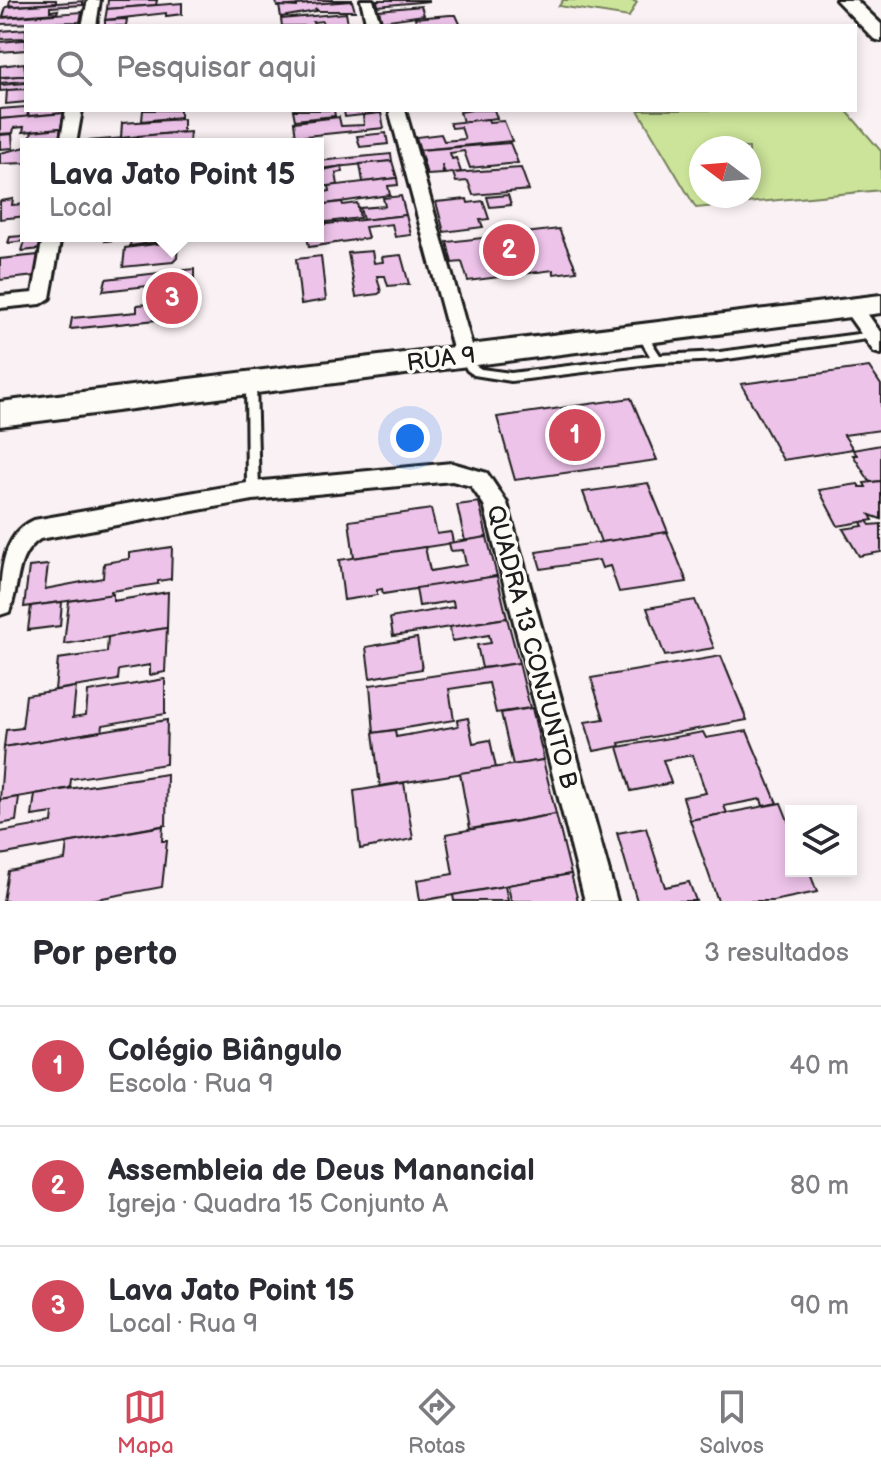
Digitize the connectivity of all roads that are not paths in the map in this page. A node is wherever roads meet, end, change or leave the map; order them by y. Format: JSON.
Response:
{"nodes":[{"id":1,"x":94,"y":0,"type":"edge"},
{"id":2,"x":367,"y":0,"type":"edge"},
{"id":3,"x":845,"y":0,"type":"edge"},
{"id":4,"x":89,"y":24,"type":"edge"},
{"id":5,"x":373,"y":24,"type":"edge"},
{"id":6,"x":881,"y":35,"type":"edge"},
{"id":7,"x":74,"y":112,"type":"edge"},
{"id":8,"x":398,"y":112,"type":"edge"},
{"id":9,"x":69,"y":138,"type":"edge"},
{"id":10,"x":51,"y":242,"type":"edge"},
{"id":11,"x":0,"y":302,"type":"edge"},
{"id":12,"x":867,"y":306,"type":"edge"},
{"id":13,"x":642,"y":334,"type":"junction"},
{"id":14,"x":878,"y":339,"type":"edge"},
{"id":15,"x":465,"y":356,"type":"junction"},
{"id":16,"x":657,"y":359,"type":"junction"},
{"id":17,"x":251,"y":382,"type":"junction"},
{"id":18,"x":0,"y":414,"type":"edge"},
{"id":19,"x":253,"y":491,"type":"junction"},
{"id":20,"x":0,"y":604,"type":"edge"},
{"id":21,"x":601,"y":901,"type":"edge"}],
"edges":[{"from":1,"to":4,"type":"street"},
{"from":2,"to":5,"type":"street"},
{"from":3,"to":6,"type":"street"},
{"from":7,"to":9,"type":"street"},
{"from":8,"to":15,"type":"street"},
{"from":10,"to":11,"type":"street"},
{"from":12,"to":13,"type":"street","name":"RUA 9"},
{"from":12,"to":14,"type":"street"},
{"from":13,"to":15,"type":"street","name":"RUA 9"},
{"from":13,"to":16,"type":"lane"},
{"from":14,"to":16,"type":"lane"},
{"from":15,"to":16,"type":"lane"},
{"from":15,"to":17,"type":"street","name":"RUA 9"},
{"from":17,"to":18,"type":"street","name":"RUA 9"},
{"from":17,"to":19,"type":"lane"},
{"from":19,"to":20,"type":"street"},
{"from":19,"to":21,"type":"street","name":"QUADRA 13 CONJUNTO B"}]}
